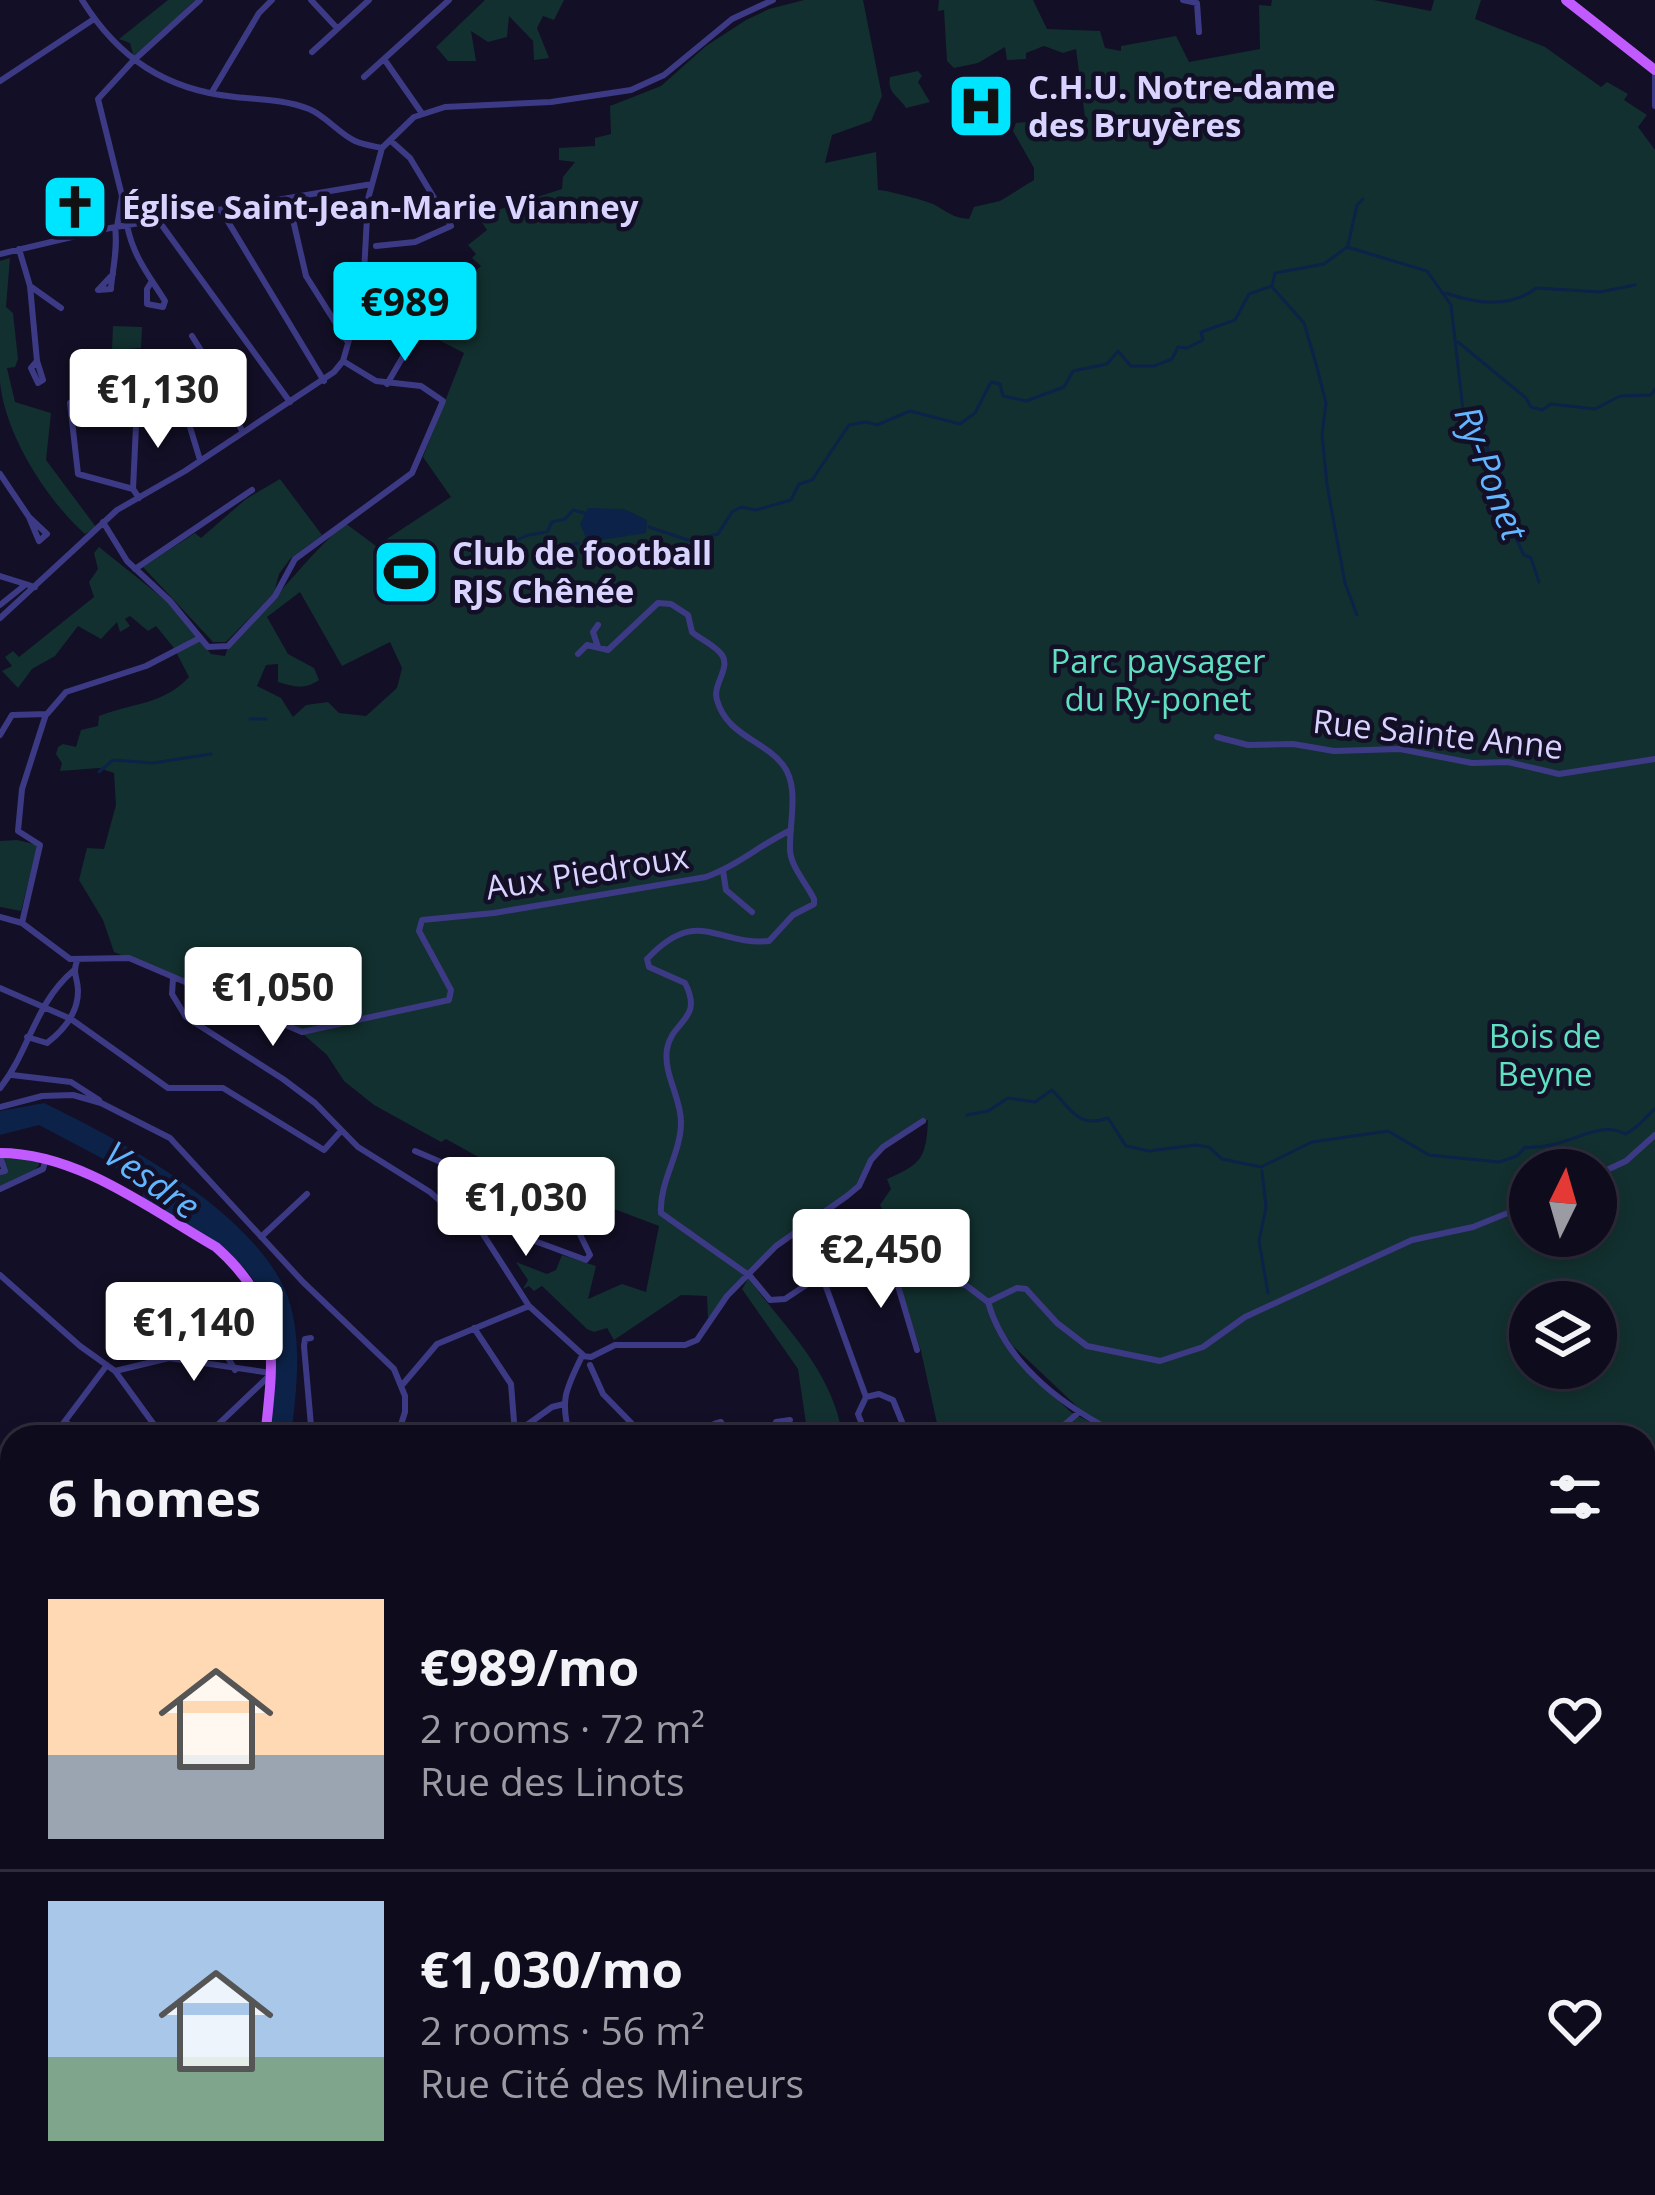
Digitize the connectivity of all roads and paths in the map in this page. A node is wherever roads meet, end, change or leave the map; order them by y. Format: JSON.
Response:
{"nodes":[{"id":1,"x":82,"y":0,"type":"edge"},
{"id":2,"x":200,"y":0,"type":"edge"},
{"id":3,"x":272,"y":0,"type":"edge"},
{"id":4,"x":310,"y":0,"type":"edge"},
{"id":5,"x":369,"y":0,"type":"edge"},
{"id":6,"x":449,"y":0,"type":"edge"},
{"id":7,"x":770,"y":0,"type":"edge"},
{"id":8,"x":1183,"y":0,"type":"edge"},
{"id":9,"x":1566,"y":0,"type":"edge"},
{"id":10,"x":1198,"y":2,"type":"edge"},
{"id":11,"x":1582,"y":6,"type":"edge"},
{"id":12,"x":94,"y":20,"type":"junction"},
{"id":13,"x":338,"y":28,"type":"junction"},
{"id":14,"x":1198,"y":32,"type":"dead end"},
{"id":15,"x":312,"y":52,"type":"dead end"},
{"id":16,"x":384,"y":59,"type":"junction"},
{"id":17,"x":132,"y":62,"type":"junction"},
{"id":18,"x":1655,"y":72,"type":"edge"},
{"id":19,"x":364,"y":77,"type":"dead end"},
{"id":20,"x":0,"y":81,"type":"edge"},
{"id":21,"x":211,"y":92,"type":"junction"},
{"id":22,"x":1655,"y":106,"type":"edge"},
{"id":23,"x":421,"y":112,"type":"junction"},
{"id":24,"x":391,"y":141,"type":"junction"},
{"id":25,"x":382,"y":148,"type":"junction"},
{"id":26,"x":372,"y":184,"type":"junction"},
{"id":27,"x":122,"y":196,"type":"junction"},
{"id":28,"x":288,"y":198,"type":"junction"},
{"id":29,"x":220,"y":209,"type":"junction"},
{"id":30,"x":158,"y":220,"type":"junction"},
{"id":31,"x":141,"y":223,"type":"junction"},
{"id":32,"x":127,"y":225,"type":"junction"},
{"id":33,"x":116,"y":227,"type":"junction"},
{"id":34,"x":376,"y":246,"type":"dead end"},
{"id":35,"x":19,"y":250,"type":"junction"},
{"id":36,"x":0,"y":254,"type":"edge"},
{"id":37,"x":112,"y":274,"type":"dead end"},
{"id":38,"x":152,"y":281,"type":"dead end"},
{"id":39,"x":30,"y":286,"type":"junction"},
{"id":40,"x":61,"y":308,"type":"dead end"},
{"id":41,"x":192,"y":336,"type":"dead end"},
{"id":42,"x":415,"y":336,"type":"dead end"},
{"id":43,"x":347,"y":341,"type":"junction"},
{"id":44,"x":148,"y":358,"type":"dead end"},
{"id":45,"x":37,"y":361,"type":"dead end"},
{"id":46,"x":343,"y":361,"type":"junction"},
{"id":47,"x":394,"y":373,"type":"junction"},
{"id":48,"x":324,"y":381,"type":"junction"},
{"id":49,"x":387,"y":384,"type":"junction"},
{"id":50,"x":399,"y":385,"type":"junction"},
{"id":51,"x":290,"y":402,"type":"junction"},
{"id":52,"x":70,"y":403,"type":"dead end"},
{"id":53,"x":137,"y":405,"type":"dead end"},
{"id":54,"x":242,"y":431,"type":"junction"},
{"id":55,"x":200,"y":460,"type":"junction"},
{"id":56,"x":0,"y":474,"type":"edge"},
{"id":57,"x":134,"y":489,"type":"junction"},
{"id":58,"x":252,"y":490,"type":"dead end"},
{"id":59,"x":139,"y":498,"type":"junction"},
{"id":60,"x":29,"y":517,"type":"dead end"},
{"id":61,"x":103,"y":522,"type":"junction"},
{"id":62,"x":136,"y":569,"type":"junction"},
{"id":63,"x":0,"y":576,"type":"edge"},
{"id":64,"x":31,"y":586,"type":"junction"},
{"id":65,"x":0,"y":605,"type":"edge"},
{"id":66,"x":0,"y":619,"type":"edge"},
{"id":67,"x":598,"y":625,"type":"dead end"},
{"id":68,"x":199,"y":639,"type":"junction"},
{"id":69,"x":598,"y":647,"type":"junction"},
{"id":70,"x":578,"y":653,"type":"dead end"},
{"id":71,"x":46,"y":714,"type":"junction"},
{"id":72,"x":0,"y":735,"type":"edge"},
{"id":73,"x":1217,"y":736,"type":"dead end"},
{"id":74,"x":1655,"y":759,"type":"edge"},
{"id":75,"x":791,"y":830,"type":"junction"},
{"id":76,"x":723,"y":871,"type":"junction"},
{"id":77,"x":752,"y":912,"type":"dead end"},
{"id":78,"x":0,"y":917,"type":"edge"},
{"id":79,"x":22,"y":923,"type":"junction"},
{"id":80,"x":77,"y":961,"type":"junction"},
{"id":81,"x":73,"y":971,"type":"junction"},
{"id":82,"x":173,"y":979,"type":"junction"},
{"id":83,"x":0,"y":988,"type":"edge"},
{"id":84,"x":44,"y":1006,"type":"junction"},
{"id":85,"x":71,"y":1019,"type":"junction"},
{"id":86,"x":26,"y":1037,"type":"junction"},
{"id":87,"x":12,"y":1075,"type":"junction"},
{"id":88,"x":0,"y":1088,"type":"edge"},
{"id":89,"x":101,"y":1103,"type":"junction"},
{"id":90,"x":0,"y":1107,"type":"edge"},
{"id":91,"x":922,"y":1121,"type":"dead end"},
{"id":92,"x":340,"y":1132,"type":"junction"},
{"id":93,"x":1655,"y":1135,"type":"edge"},
{"id":94,"x":415,"y":1150,"type":"dead end"},
{"id":95,"x":0,"y":1155,"type":"edge"},
{"id":96,"x":46,"y":1158,"type":"junction"},
{"id":97,"x":1617,"y":1166,"type":"edge"},
{"id":98,"x":0,"y":1172,"type":"edge"},
{"id":99,"x":0,"y":1189,"type":"edge"},
{"id":100,"x":307,"y":1194,"type":"dead end"},
{"id":101,"x":1509,"y":1212,"type":"edge"},
{"id":102,"x":481,"y":1231,"type":"junction"},
{"id":103,"x":261,"y":1237,"type":"junction"},
{"id":104,"x":890,"y":1259,"type":"junction"},
{"id":105,"x":820,"y":1273,"type":"junction"},
{"id":106,"x":0,"y":1275,"type":"edge"},
{"id":107,"x":750,"y":1276,"type":"junction"},
{"id":108,"x":988,"y":1302,"type":"junction"},
{"id":109,"x":529,"y":1306,"type":"junction"},
{"id":110,"x":262,"y":1308,"type":"junction"},
{"id":111,"x":235,"y":1321,"type":"dead end"},
{"id":112,"x":474,"y":1328,"type":"junction"},
{"id":113,"x":216,"y":1337,"type":"dead end"},
{"id":114,"x":311,"y":1338,"type":"dead end"},
{"id":115,"x":917,"y":1350,"type":"dead end"},
{"id":116,"x":586,"y":1360,"type":"junction"},
{"id":117,"x":111,"y":1368,"type":"junction"},
{"id":118,"x":236,"y":1370,"type":"junction"},
{"id":119,"x":272,"y":1373,"type":"junction"},
{"id":120,"x":404,"y":1384,"type":"junction"},
{"id":121,"x":866,"y":1397,"type":"junction"},
{"id":122,"x":563,"y":1404,"type":"junction"},
{"id":123,"x":1078,"y":1413,"type":"junction"},
{"id":124,"x":790,"y":1420,"type":"dead end"},
{"id":125,"x":65,"y":1422,"type":"junction"},
{"id":126,"x":63,"y":1425,"type":"edge"},
{"id":127,"x":70,"y":1425,"type":"edge"},
{"id":128,"x":154,"y":1425,"type":"edge"},
{"id":129,"x":218,"y":1425,"type":"edge"},
{"id":130,"x":266,"y":1425,"type":"edge"},
{"id":131,"x":311,"y":1425,"type":"edge"},
{"id":132,"x":401,"y":1425,"type":"edge"},
{"id":133,"x":512,"y":1425,"type":"edge"},
{"id":134,"x":527,"y":1425,"type":"edge"},
{"id":135,"x":567,"y":1425,"type":"edge"},
{"id":136,"x":633,"y":1425,"type":"edge"},
{"id":137,"x":776,"y":1425,"type":"edge"},
{"id":138,"x":862,"y":1425,"type":"edge"},
{"id":139,"x":903,"y":1425,"type":"edge"},
{"id":140,"x":1064,"y":1425,"type":"edge"},
{"id":141,"x":1102,"y":1425,"type":"edge"}],
"edges":[{"from":1,"to":12,"type":"street"},
{"from":2,"to":17,"type":"street"},
{"from":3,"to":21,"type":"street"},
{"from":4,"to":13,"type":"street"},
{"from":5,"to":13,"type":"street"},
{"from":6,"to":16,"type":"street"},
{"from":7,"to":23,"type":"street"},
{"from":8,"to":10,"type":"street"},
{"from":9,"to":11,"type":"main road"},
{"from":10,"to":14,"type":"street"},
{"from":11,"to":18,"type":"main road"},
{"from":12,"to":17,"type":"street"},
{"from":12,"to":20,"type":"street"},
{"from":13,"to":15,"type":"street"},
{"from":16,"to":19,"type":"street"},
{"from":16,"to":23,"type":"street"},
{"from":17,"to":21,"type":"street"},
{"from":17,"to":27,"type":"street"},
{"from":18,"to":22,"type":"street"},
{"from":21,"to":25,"type":"street"},
{"from":23,"to":24,"type":"street"},
{"from":24,"to":25,"type":"street"},
{"from":24,"to":34,"type":"street"},
{"from":25,"to":26,"type":"street"},
{"from":26,"to":28,"type":"street"},
{"from":26,"to":43,"type":"street"},
{"from":27,"to":31,"type":"street"},
{"from":27,"to":33,"type":"street"},
{"from":28,"to":29,"type":"street"},
{"from":28,"to":43,"type":"street"},
{"from":29,"to":30,"type":"street"},
{"from":29,"to":48,"type":"street"},
{"from":30,"to":31,"type":"street"},
{"from":30,"to":51,"type":"street"},
{"from":31,"to":32,"type":"street"},
{"from":32,"to":33,"type":"street"},
{"from":32,"to":38,"type":"street"},
{"from":33,"to":35,"type":"street"},
{"from":33,"to":37,"type":"street"},
{"from":35,"to":36,"type":"street"},
{"from":35,"to":39,"type":"street"},
{"from":39,"to":40,"type":"street"},
{"from":39,"to":45,"type":"street"},
{"from":41,"to":54,"type":"street"},
{"from":42,"to":47,"type":"street"},
{"from":43,"to":46,"type":"street"},
{"from":44,"to":55,"type":"street"},
{"from":46,"to":48,"type":"street"},
{"from":46,"to":49,"type":"street"},
{"from":47,"to":49,"type":"street"},
{"from":47,"to":50,"type":"street"},
{"from":48,"to":51,"type":"street"},
{"from":49,"to":50,"type":"street"},
{"from":50,"to":68,"type":"street"},
{"from":51,"to":54,"type":"street"},
{"from":52,"to":57,"type":"street"},
{"from":53,"to":57,"type":"street"},
{"from":54,"to":55,"type":"street"},
{"from":55,"to":59,"type":"street"},
{"from":56,"to":60,"type":"street"},
{"from":57,"to":59,"type":"street"},
{"from":58,"to":62,"type":"street"},
{"from":59,"to":61,"type":"street"},
{"from":61,"to":62,"type":"street"},
{"from":61,"to":64,"type":"street"},
{"from":62,"to":68,"type":"street"},
{"from":63,"to":64,"type":"street"},
{"from":64,"to":65,"type":"street"},
{"from":64,"to":66,"type":"street"},
{"from":67,"to":69,"type":"street"},
{"from":68,"to":71,"type":"street"},
{"from":69,"to":70,"type":"street"},
{"from":69,"to":75,"type":"street"},
{"from":71,"to":72,"type":"street"},
{"from":71,"to":79,"type":"street"},
{"from":73,"to":74,"type":"street","name":"Rue Sainte Anne"},
{"from":75,"to":76,"type":"street","name":"Aux Piedroux"},
{"from":75,"to":107,"type":"street"},
{"from":76,"to":77,"type":"street"},
{"from":76,"to":82,"type":"street","name":"Aux Piedroux"},
{"from":78,"to":79,"type":"street"},
{"from":79,"to":80,"type":"street"},
{"from":80,"to":81,"type":"street"},
{"from":80,"to":82,"type":"street","name":"Aux Piedroux"},
{"from":81,"to":84,"type":"street"},
{"from":81,"to":85,"type":"street"},
{"from":82,"to":92,"type":"street"},
{"from":83,"to":84,"type":"street"},
{"from":84,"to":85,"type":"street"},
{"from":84,"to":86,"type":"street"},
{"from":85,"to":86,"type":"street"},
{"from":85,"to":92,"type":"street"},
{"from":86,"to":87,"type":"street"},
{"from":87,"to":88,"type":"street"},
{"from":87,"to":89,"type":"street"},
{"from":89,"to":90,"type":"street"},
{"from":89,"to":103,"type":"street"},
{"from":91,"to":107,"type":"street"},
{"from":92,"to":102,"type":"street"},
{"from":93,"to":97,"type":"street"},
{"from":94,"to":102,"type":"street"},
{"from":95,"to":96,"type":"main road"},
{"from":95,"to":98,"type":"street"},
{"from":96,"to":99,"type":"street"},
{"from":96,"to":110,"type":"main road"},
{"from":100,"to":103,"type":"street"},
{"from":101,"to":108,"type":"street"},
{"from":102,"to":109,"type":"street"},
{"from":103,"to":120,"type":"street"},
{"from":104,"to":105,"type":"street"},
{"from":104,"to":108,"type":"street"},
{"from":104,"to":115,"type":"street"},
{"from":105,"to":107,"type":"street"},
{"from":105,"to":121,"type":"street"},
{"from":106,"to":117,"type":"street"},
{"from":107,"to":116,"type":"street"},
{"from":108,"to":123,"type":"street"},
{"from":109,"to":112,"type":"street"},
{"from":109,"to":116,"type":"street"},
{"from":110,"to":111,"type":"street"},
{"from":110,"to":119,"type":"main road"},
{"from":112,"to":120,"type":"street"},
{"from":112,"to":133,"type":"street"},
{"from":113,"to":118,"type":"street"},
{"from":114,"to":131,"type":"street"},
{"from":116,"to":122,"type":"street"},
{"from":116,"to":136,"type":"street"},
{"from":117,"to":118,"type":"street"},
{"from":117,"to":125,"type":"street"},
{"from":117,"to":128,"type":"street"},
{"from":118,"to":119,"type":"street"},
{"from":119,"to":129,"type":"street"},
{"from":119,"to":130,"type":"main road"},
{"from":120,"to":132,"type":"street"},
{"from":121,"to":138,"type":"street"},
{"from":121,"to":139,"type":"street"},
{"from":122,"to":134,"type":"street"},
{"from":122,"to":135,"type":"street"},
{"from":123,"to":140,"type":"street"},
{"from":123,"to":141,"type":"street"},
{"from":124,"to":137,"type":"street"},
{"from":125,"to":126,"type":"street"},
{"from":125,"to":127,"type":"street"}]}
